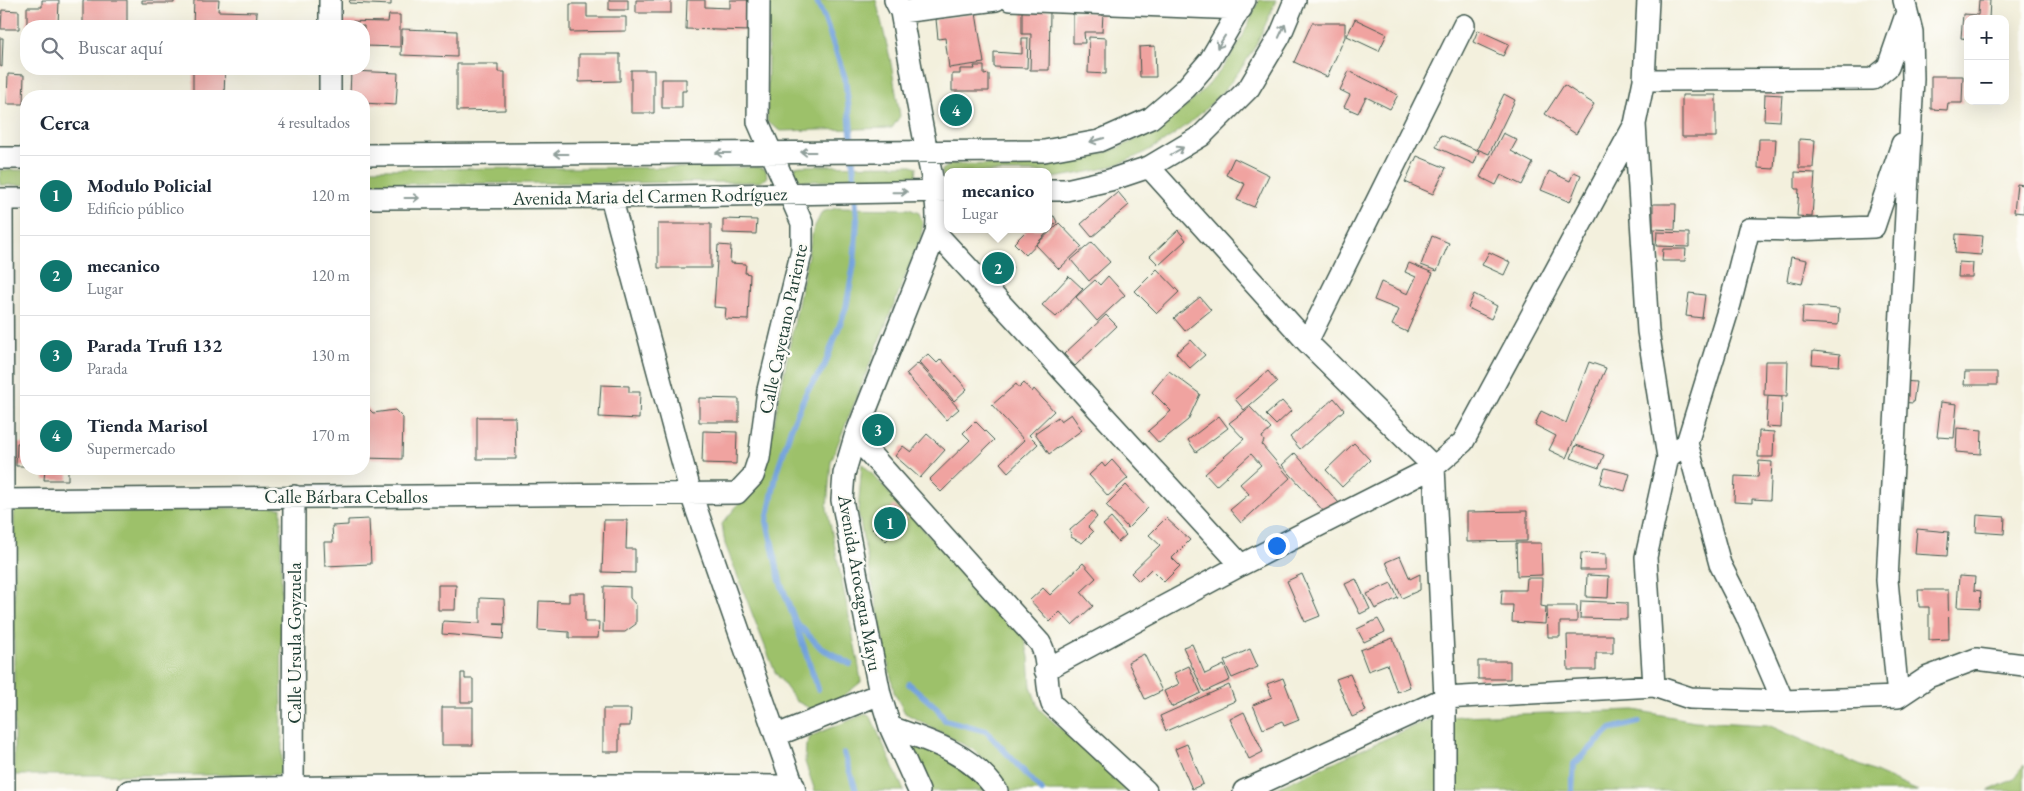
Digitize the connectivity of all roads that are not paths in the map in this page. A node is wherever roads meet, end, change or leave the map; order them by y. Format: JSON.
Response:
{"nodes":[{"id":1,"x":330,"y":0,"type":"edge"},
{"id":2,"x":760,"y":0,"type":"edge"},
{"id":3,"x":996,"y":0,"type":"edge"},
{"id":4,"x":1010,"y":0,"type":"edge"},
{"id":5,"x":1296,"y":0,"type":"edge"},
{"id":6,"x":1648,"y":0,"type":"edge"},
{"id":7,"x":1243,"y":4,"type":"edge"},
{"id":8,"x":1908,"y":4,"type":"edge"},
{"id":9,"x":898,"y":6,"type":"edge"},
{"id":10,"x":330,"y":20,"type":"edge"},
{"id":11,"x":1464,"y":25,"type":"dead end"},
{"id":12,"x":330,"y":75,"type":"edge"},
{"id":13,"x":1644,"y":80,"type":"junction"},
{"id":14,"x":330,"y":90,"type":"edge"},
{"id":15,"x":1910,"y":118,"type":"junction"},
{"id":16,"x":1635,"y":124,"type":"junction"},
{"id":17,"x":772,"y":152,"type":"junction"},
{"id":18,"x":927,"y":153,"type":"junction"},
{"id":19,"x":370,"y":155,"type":"edge"},
{"id":20,"x":0,"y":158,"type":"edge"},
{"id":21,"x":20,"y":158,"type":"edge"},
{"id":22,"x":1149,"y":167,"type":"junction"},
{"id":23,"x":1052,"y":190,"type":"edge"},
{"id":24,"x":942,"y":192,"type":"edge"},
{"id":25,"x":790,"y":195,"type":"junction"},
{"id":26,"x":611,"y":197,"type":"junction"},
{"id":27,"x":370,"y":198,"type":"edge"},
{"id":28,"x":1,"y":199,"type":"edge"},
{"id":29,"x":20,"y":199,"type":"edge"},
{"id":30,"x":936,"y":233,"type":"junction"},
{"id":31,"x":1307,"y":342,"type":"junction"},
{"id":32,"x":855,"y":437,"type":"junction"},
{"id":33,"x":1687,"y":443,"type":"junction"},
{"id":34,"x":1668,"y":457,"type":"junction"},
{"id":35,"x":1434,"y":468,"type":"junction"},
{"id":36,"x":691,"y":494,"type":"junction"},
{"id":37,"x":294,"y":496,"type":"junction"},
{"id":38,"x":2,"y":500,"type":"edge"},
{"id":39,"x":1241,"y":564,"type":"junction"},
{"id":40,"x":2024,"y":665,"type":"edge"},
{"id":41,"x":1045,"y":670,"type":"junction"},
{"id":42,"x":1654,"y":686,"type":"junction"},
{"id":43,"x":880,"y":694,"type":"junction"},
{"id":44,"x":1898,"y":697,"type":"junction"},
{"id":45,"x":1445,"y":698,"type":"junction"},
{"id":46,"x":2,"y":699,"type":"edge"},
{"id":47,"x":1784,"y":702,"type":"junction"},
{"id":48,"x":890,"y":727,"type":"junction"},
{"id":49,"x":777,"y":735,"type":"junction"},
{"id":50,"x":586,"y":788,"type":"edge"},
{"id":51,"x":293,"y":789,"type":"edge"},
{"id":52,"x":795,"y":789,"type":"edge"},
{"id":53,"x":4,"y":791,"type":"edge"},
{"id":54,"x":128,"y":791,"type":"edge"},
{"id":55,"x":918,"y":791,"type":"edge"},
{"id":56,"x":997,"y":791,"type":"edge"},
{"id":57,"x":1146,"y":791,"type":"edge"},
{"id":58,"x":1244,"y":791,"type":"edge"},
{"id":59,"x":1445,"y":791,"type":"edge"}],
"edges":[{"from":1,"to":10,"type":"street"},
{"from":2,"to":17,"type":"street","name":"Calle Cayetano Pariente"},
{"from":3,"to":9,"type":"street"},
{"from":4,"to":7,"type":"street"},
{"from":22,"to":5,"type":"street","one_way":true},
{"from":6,"to":13,"type":"street"},
{"from":7,"to":18,"type":"street","one_way":true},
{"from":8,"to":13,"type":"street"},
{"from":8,"to":15,"type":"street"},
{"from":9,"to":18,"type":"street","name":"Avenida Arocagua Mayu"},
{"from":11,"to":31,"type":"street"},
{"from":12,"to":14,"type":"street"},
{"from":13,"to":16,"type":"street"},
{"from":15,"to":33,"type":"street"},
{"from":15,"to":44,"type":"street"},
{"from":16,"to":34,"type":"street"},
{"from":16,"to":35,"type":"street"},
{"from":18,"to":17,"type":"street","one_way":true},
{"from":17,"to":19,"type":"street","one_way":true},
{"from":17,"to":25,"type":"street","name":"Calle Cayetano Pariente"},
{"from":18,"to":24,"type":"street","name":"Avenida Arocagua Mayu"},
{"from":20,"to":21,"type":"street"},
{"from":22,"to":23,"type":"street"},
{"from":22,"to":31,"type":"street"},
{"from":25,"to":24,"type":"street","name":"Avenida Maria del Carmen Rodríguez","one_way":true},
{"from":24,"to":30,"type":"street","name":"Avenida Arocagua Mayu"},
{"from":25,"to":26,"type":"street","name":"Avenida Maria del Carmen Rodríguez"},
{"from":25,"to":36,"type":"street","name":"Calle Cayetano Pariente"},
{"from":27,"to":26,"type":"street","name":"Avenida Maria del Carmen Rodríguez","one_way":true},
{"from":26,"to":36,"type":"street"},
{"from":28,"to":29,"type":"street"},
{"from":28,"to":38,"type":"street"},
{"from":30,"to":32,"type":"street","name":"Avenida Arocagua Mayu"},
{"from":30,"to":39,"type":"street"},
{"from":31,"to":35,"type":"street"},
{"from":32,"to":41,"type":"street"},
{"from":32,"to":43,"type":"street","name":"Avenida Arocagua Mayu"},
{"from":33,"to":34,"type":"street"},
{"from":33,"to":47,"type":"street"},
{"from":34,"to":42,"type":"street"},
{"from":35,"to":39,"type":"street"},
{"from":35,"to":45,"type":"street"},
{"from":36,"to":37,"type":"street","name":"Calle Bárbara Ceballos"},
{"from":36,"to":49,"type":"street"},
{"from":37,"to":38,"type":"street","name":"Calle Bárbara Ceballos"},
{"from":37,"to":51,"type":"street","name":"Calle Ursula Goyzuela"},
{"from":38,"to":46,"type":"street"},
{"from":39,"to":41,"type":"street"},
{"from":40,"to":44,"type":"street"},
{"from":41,"to":57,"type":"street"},
{"from":42,"to":45,"type":"street"},
{"from":42,"to":47,"type":"street"},
{"from":43,"to":48,"type":"street","name":"Avenida Arocagua Mayu"},
{"from":43,"to":49,"type":"street"},
{"from":44,"to":47,"type":"street"},
{"from":45,"to":58,"type":"street"},
{"from":45,"to":59,"type":"street"},
{"from":46,"to":53,"type":"street"},
{"from":48,"to":55,"type":"street","name":"Avenida Arocagua Mayu"},
{"from":48,"to":56,"type":"street"},
{"from":49,"to":52,"type":"street"},
{"from":50,"to":51,"type":"street"},
{"from":50,"to":52,"type":"street"},
{"from":51,"to":54,"type":"street"}]}
